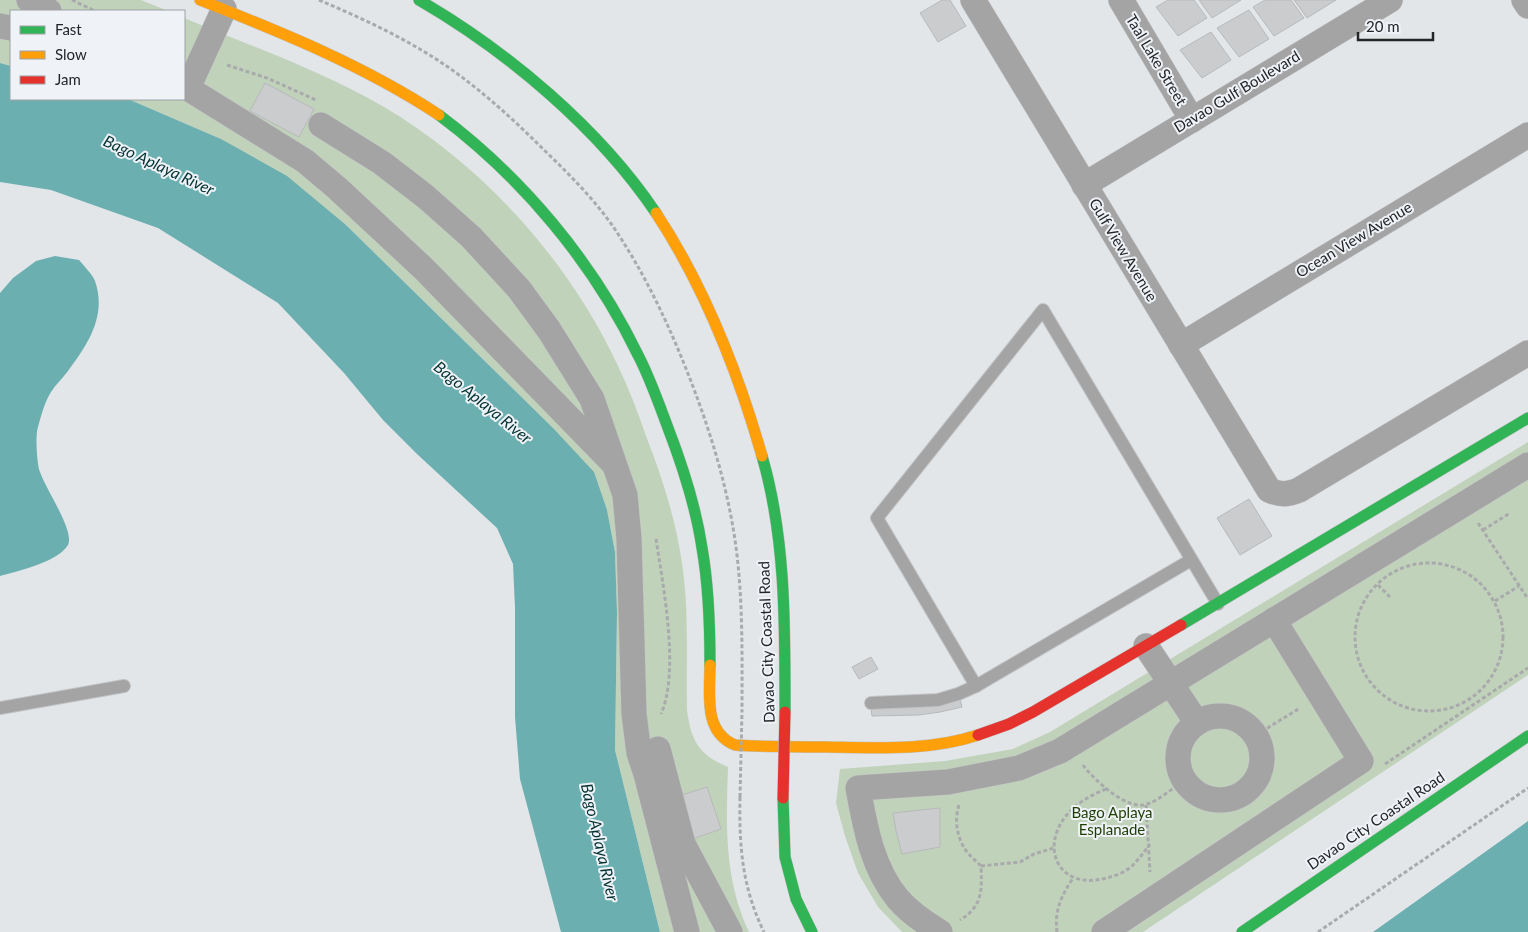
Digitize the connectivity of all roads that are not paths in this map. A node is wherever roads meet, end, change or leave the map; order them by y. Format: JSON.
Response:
{"nodes":[{"id":1,"x":29,"y":0,"type":"edge"},
{"id":2,"x":200,"y":0,"type":"edge"},
{"id":3,"x":419,"y":0,"type":"edge"},
{"id":4,"x":973,"y":0,"type":"edge"},
{"id":5,"x":1390,"y":0,"type":"edge"},
{"id":6,"x":1524,"y":0,"type":"edge"},
{"id":7,"x":1124,"y":1,"type":"edge"},
{"id":8,"x":1528,"y":6,"type":"edge"},
{"id":9,"x":224,"y":9,"type":"junction"},
{"id":10,"x":47,"y":10,"type":"edge"},
{"id":11,"x":186,"y":87,"type":"edge"},
{"id":12,"x":1192,"y":120,"type":"junction"},
{"id":13,"x":321,"y":125,"type":"dead end"},
{"id":14,"x":1528,"y":135,"type":"edge"},
{"id":15,"x":1084,"y":185,"type":"junction"},
{"id":16,"x":1180,"y":345,"type":"junction"},
{"id":17,"x":1528,"y":353,"type":"edge"},
{"id":18,"x":1528,"y":418,"type":"edge"},
{"id":19,"x":1528,"y":466,"type":"edge"},
{"id":20,"x":617,"y":468,"type":"junction"},
{"id":21,"x":1191,"y":560,"type":"junction"},
{"id":22,"x":1218,"y":604,"type":"junction"},
{"id":23,"x":1274,"y":620,"type":"junction"},
{"id":24,"x":1146,"y":646,"type":"junction"},
{"id":25,"x":1170,"y":683,"type":"junction"},
{"id":26,"x":124,"y":686,"type":"dead end"},
{"id":27,"x":976,"y":686,"type":"junction"},
{"id":28,"x":871,"y":703,"type":"dead end"},
{"id":29,"x":0,"y":708,"type":"edge"},
{"id":30,"x":1197,"y":723,"type":"junction"},
{"id":31,"x":1528,"y":736,"type":"edge"},
{"id":32,"x":658,"y":749,"type":"dead end"},
{"id":33,"x":1244,"y":794,"type":"junction"},
{"id":34,"x":1265,"y":826,"type":"junction"},
{"id":35,"x":948,"y":928,"type":"edge"},
{"id":36,"x":687,"y":932,"type":"edge"},
{"id":37,"x":730,"y":932,"type":"edge"},
{"id":38,"x":812,"y":932,"type":"edge"},
{"id":39,"x":1104,"y":932,"type":"edge"},
{"id":40,"x":1242,"y":932,"type":"edge"}],
"edges":[{"from":1,"to":10,"type":"street"},
{"from":2,"to":9,"type":"street"},
{"from":3,"to":38,"type":"street","name":"Davao City Coastal Road","bridge":true},
{"from":4,"to":15,"type":"street","name":"Gulf View Avenue"},
{"from":5,"to":12,"type":"street","name":"Davao Gulf Boulevard"},
{"from":6,"to":8,"type":"street"},
{"from":7,"to":12,"type":"street","name":"Taal Lake Street"},
{"from":9,"to":11,"type":"street"},
{"from":9,"to":24,"type":"street"},
{"from":11,"to":20,"type":"street"},
{"from":12,"to":15,"type":"street","name":"Davao Gulf Boulevard"},
{"from":13,"to":20,"type":"street"},
{"from":14,"to":16,"type":"street","name":"Ocean View Avenue"},
{"from":15,"to":16,"type":"street","name":"Gulf View Avenue"},
{"from":16,"to":17,"type":"street","name":"Gulf View Avenue"},
{"from":18,"to":22,"type":"street"},
{"from":19,"to":23,"type":"street"},
{"from":20,"to":36,"type":"street"},
{"from":21,"to":22,"type":"lane"},
{"from":21,"to":27,"type":"lane"},
{"from":21,"to":27,"type":"lane"},
{"from":22,"to":24,"type":"street"},
{"from":23,"to":25,"type":"street"},
{"from":23,"to":34,"type":"street"},
{"from":24,"to":25,"type":"street"},
{"from":25,"to":30,"type":"street"},
{"from":25,"to":35,"type":"street"},
{"from":26,"to":29,"type":"lane"},
{"from":27,"to":28,"type":"lane"},
{"from":30,"to":33,"type":"street"},
{"from":30,"to":33,"type":"street"},
{"from":31,"to":40,"type":"street","name":"Davao City Coastal Road"},
{"from":32,"to":37,"type":"street"},
{"from":33,"to":34,"type":"street"},
{"from":34,"to":39,"type":"street"}]}
